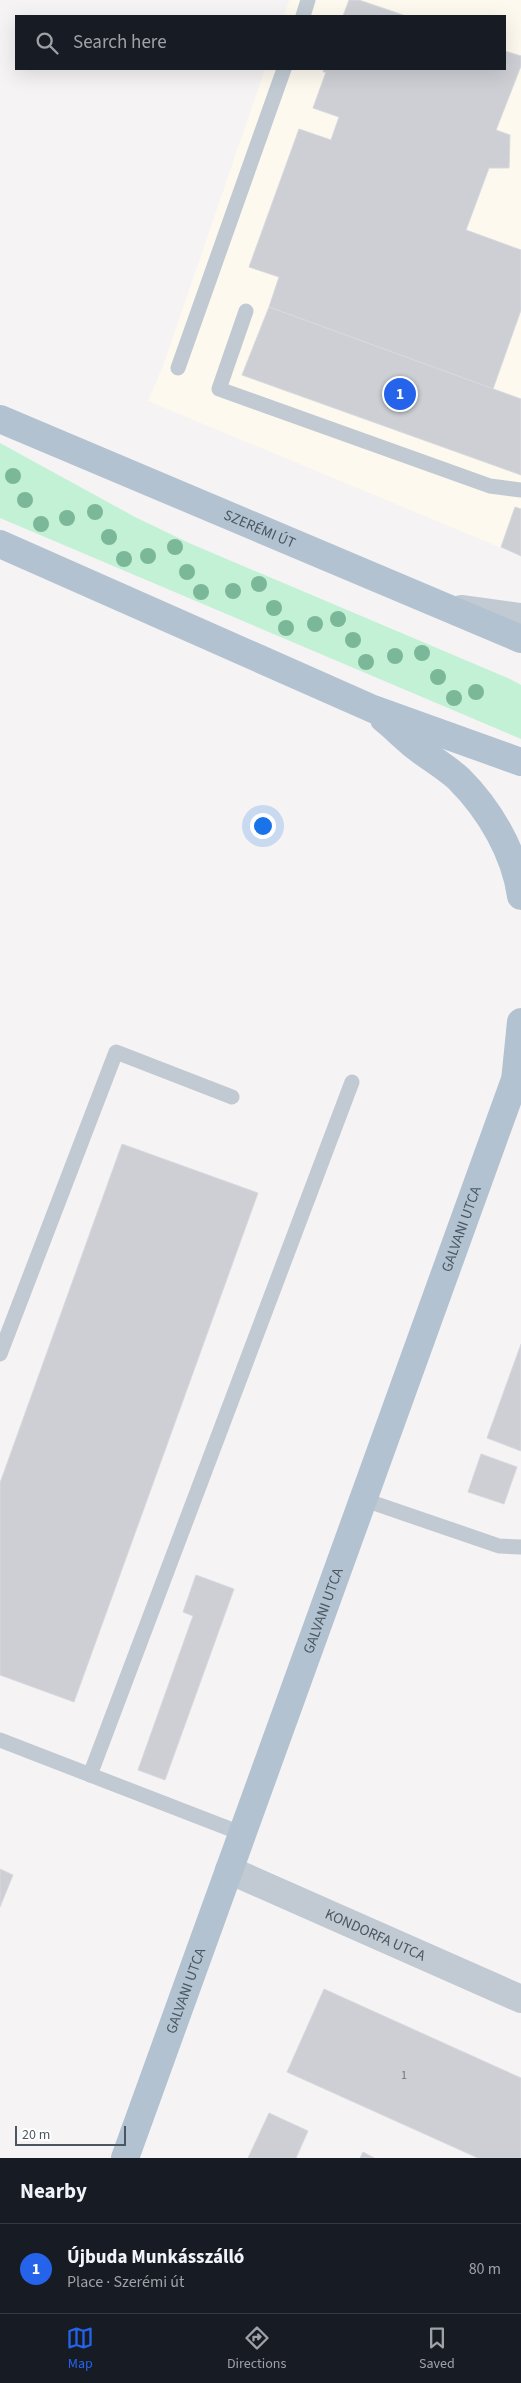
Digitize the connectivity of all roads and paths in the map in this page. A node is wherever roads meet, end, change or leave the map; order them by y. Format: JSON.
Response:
{"nodes":[{"id":1,"x":308,"y":0,"type":"edge"},
{"id":2,"x":303,"y":15,"type":"edge"},
{"id":3,"x":284,"y":70,"type":"edge"},
{"id":4,"x":246,"y":311,"type":"dead end"},
{"id":5,"x":178,"y":368,"type":"dead end"},
{"id":6,"x":0,"y":419,"type":"edge"},
{"id":7,"x":521,"y":490,"type":"edge"},
{"id":8,"x":0,"y":544,"type":"edge"},
{"id":9,"x":446,"y":607,"type":"junction"},
{"id":10,"x":521,"y":617,"type":"edge"},
{"id":11,"x":521,"y":639,"type":"edge"},
{"id":12,"x":374,"y":709,"type":"junction"},
{"id":13,"x":521,"y":762,"type":"edge"},
{"id":14,"x":521,"y":896,"type":"edge"},
{"id":15,"x":521,"y":1022,"type":"edge"},
{"id":16,"x":518,"y":1072,"type":"edge"},
{"id":17,"x":352,"y":1082,"type":"dead end"},
{"id":18,"x":232,"y":1097,"type":"dead end"},
{"id":19,"x":0,"y":1354,"type":"edge"},
{"id":20,"x":362,"y":1499,"type":"junction"},
{"id":21,"x":521,"y":1547,"type":"edge"},
{"id":22,"x":0,"y":1740,"type":"edge"},
{"id":23,"x":90,"y":1775,"type":"junction"},
{"id":24,"x":243,"y":1834,"type":"junction"},
{"id":25,"x":229,"y":1870,"type":"junction"},
{"id":26,"x":521,"y":1999,"type":"edge"},
{"id":27,"x":125,"y":2158,"type":"edge"}],
"edges":[{"from":1,"to":2,"type":"lane"},
{"from":3,"to":5,"type":"lane"},
{"from":4,"to":7,"type":"lane"},
{"from":6,"to":9,"type":"main road","name":"SZERÉMI ÚT"},
{"from":8,"to":12,"type":"main road"},
{"from":9,"to":10,"type":"street"},
{"from":9,"to":11,"type":"main road","name":"SZERÉMI ÚT"},
{"from":12,"to":13,"type":"main road"},
{"from":12,"to":14,"type":"main road"},
{"from":15,"to":16,"type":"main road","name":"GALVANI UTCA"},
{"from":16,"to":20,"type":"main road","name":"GALVANI UTCA"},
{"from":17,"to":23,"type":"lane"},
{"from":18,"to":19,"type":"lane"},
{"from":20,"to":21,"type":"lane"},
{"from":20,"to":24,"type":"main road","name":"GALVANI UTCA"},
{"from":22,"to":23,"type":"lane"},
{"from":23,"to":24,"type":"lane"},
{"from":24,"to":25,"type":"main road","name":"GALVANI UTCA"},
{"from":25,"to":26,"type":"street","name":"KONDORFA UTCA"},
{"from":25,"to":27,"type":"main road","name":"GALVANI UTCA"}]}
